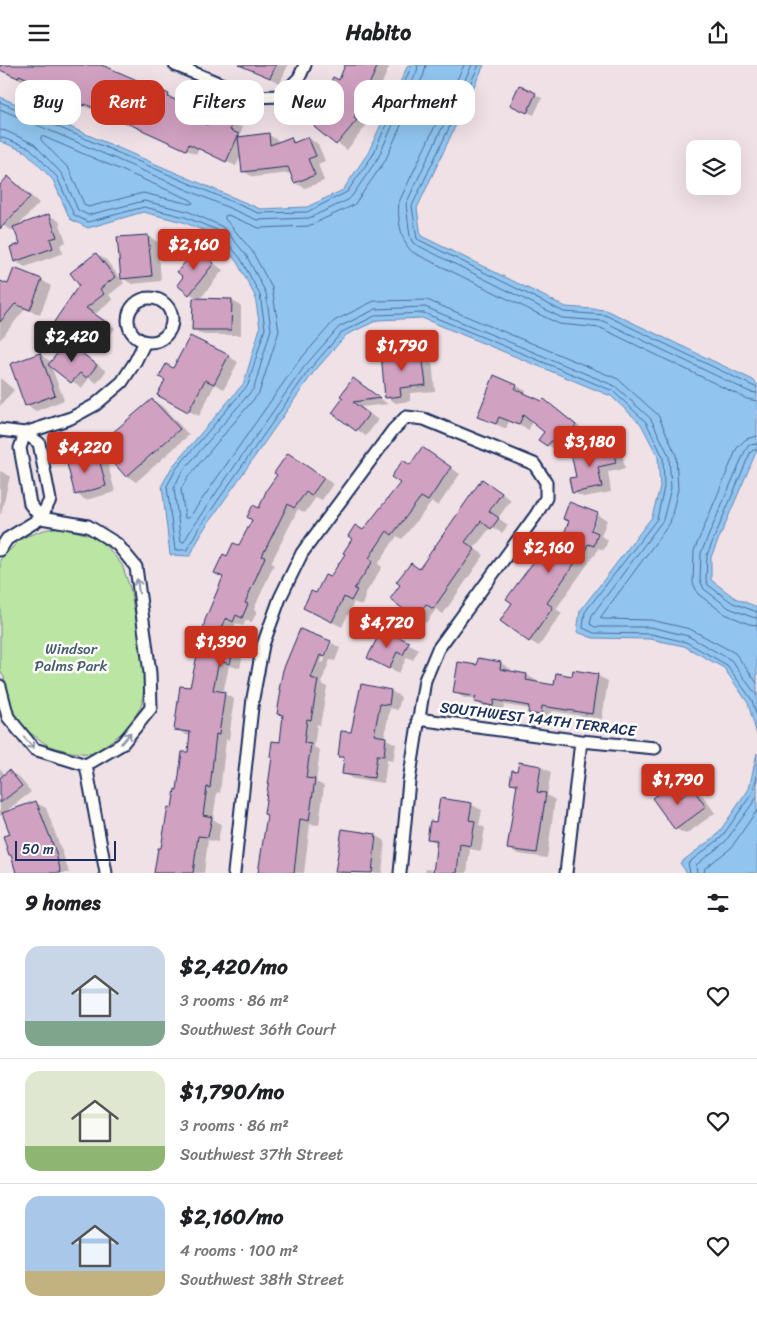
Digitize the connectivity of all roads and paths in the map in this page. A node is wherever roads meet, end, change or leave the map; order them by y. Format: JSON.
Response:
{"nodes":[{"id":1,"x":175,"y":65,"type":"edge"},
{"id":2,"x":305,"y":65,"type":"edge"},
{"id":3,"x":145,"y":342,"type":"dead end"},
{"id":4,"x":0,"y":430,"type":"edge"},
{"id":5,"x":25,"y":433,"type":"junction"},
{"id":6,"x":41,"y":518,"type":"junction"},
{"id":7,"x":0,"y":550,"type":"edge"},
{"id":8,"x":0,"y":686,"type":"edge"},
{"id":9,"x":418,"y":719,"type":"junction"},
{"id":10,"x":581,"y":741,"type":"junction"},
{"id":11,"x":655,"y":748,"type":"dead end"},
{"id":12,"x":86,"y":765,"type":"junction"},
{"id":13,"x":106,"y":873,"type":"edge"},
{"id":14,"x":234,"y":873,"type":"edge"},
{"id":15,"x":400,"y":873,"type":"edge"},
{"id":16,"x":566,"y":873,"type":"edge"}],
"edges":[{"from":1,"to":2,"type":"street"},
{"from":3,"to":5,"type":"street"},
{"from":4,"to":5,"type":"street"},
{"from":5,"to":6,"type":"street"},
{"from":5,"to":6,"type":"street"},
{"from":6,"to":7,"type":"street"},
{"from":12,"to":6,"type":"street","one_way":true},
{"from":8,"to":12,"type":"street","one_way":true},
{"from":9,"to":10,"type":"street","name":"SOUTHWEST 144TH TERRACE"},
{"from":9,"to":14,"type":"street"},
{"from":9,"to":15,"type":"street"},
{"from":10,"to":11,"type":"street","name":"SOUTHWEST 144TH TERRACE"},
{"from":10,"to":16,"type":"street"},
{"from":12,"to":13,"type":"street"}]}
